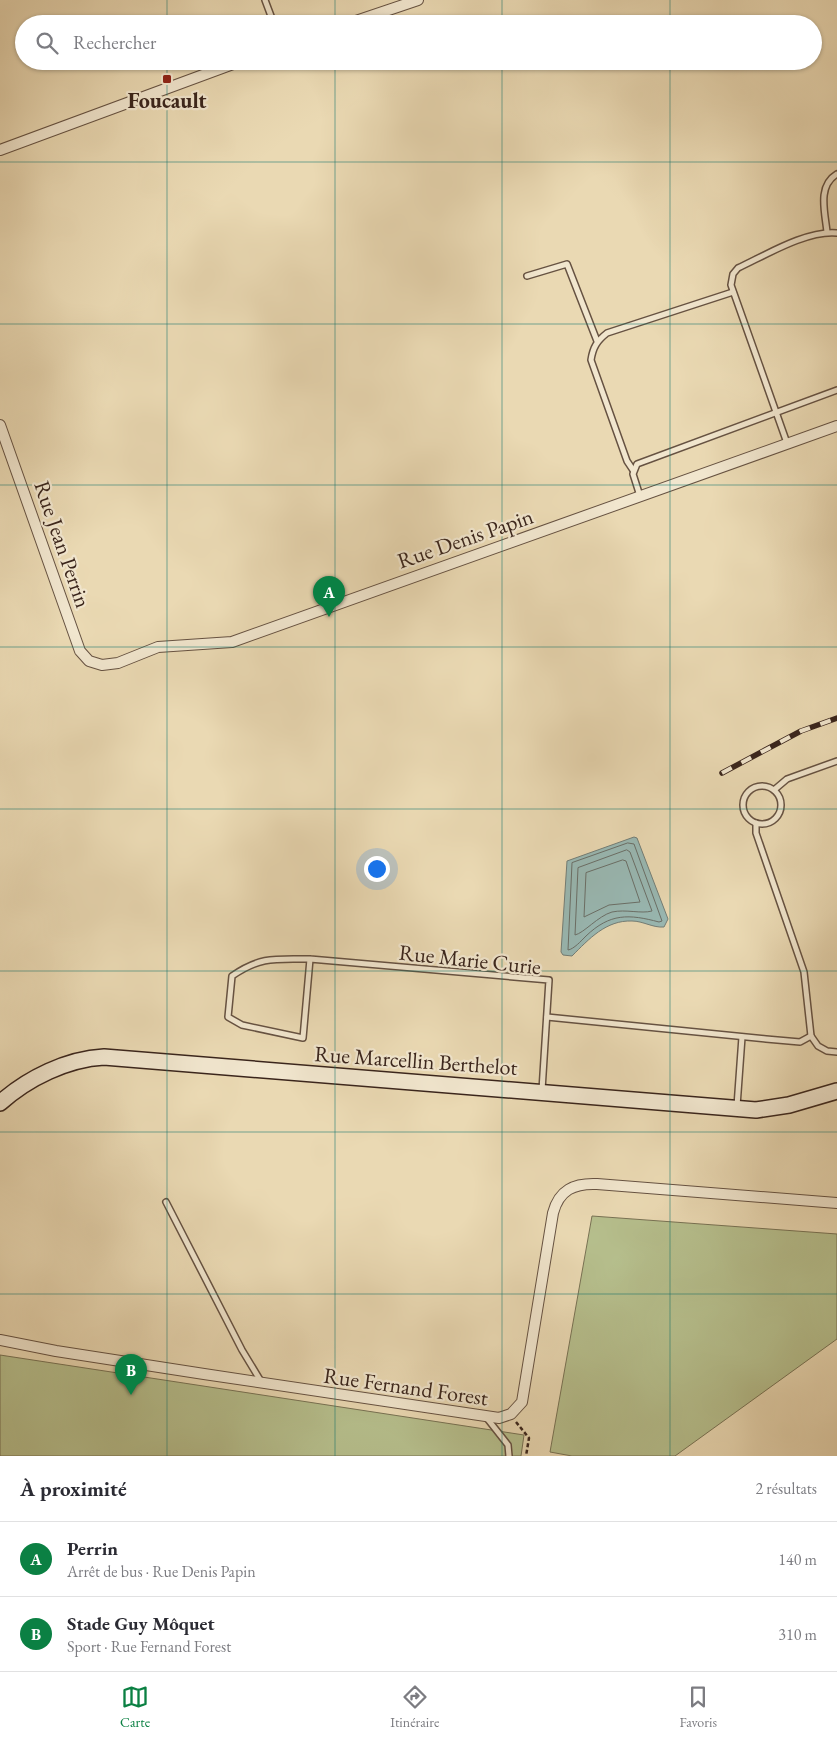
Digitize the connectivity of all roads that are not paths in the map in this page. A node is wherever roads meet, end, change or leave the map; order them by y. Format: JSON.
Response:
{"nodes":[{"id":1,"x":265,"y":0,"type":"edge"},
{"id":2,"x":418,"y":0,"type":"edge"},
{"id":3,"x":271,"y":15,"type":"edge"},
{"id":4,"x":374,"y":15,"type":"edge"},
{"id":5,"x":217,"y":70,"type":"edge"},
{"id":6,"x":0,"y":150,"type":"edge"},
{"id":7,"x":837,"y":174,"type":"edge"},
{"id":8,"x":827,"y":232,"type":"junction"},
{"id":9,"x":837,"y":233,"type":"edge"},
{"id":10,"x":527,"y":276,"type":"dead end"},
{"id":11,"x":733,"y":292,"type":"junction"},
{"id":12,"x":598,"y":341,"type":"junction"},
{"id":13,"x":837,"y":390,"type":"edge"},
{"id":14,"x":776,"y":412,"type":"junction"},
{"id":15,"x":0,"y":424,"type":"edge"},
{"id":16,"x":837,"y":426,"type":"edge"},
{"id":17,"x":787,"y":444,"type":"junction"},
{"id":18,"x":633,"y":470,"type":"junction"},
{"id":19,"x":640,"y":496,"type":"junction"},
{"id":20,"x":102,"y":666,"type":"joint"},
{"id":21,"x":837,"y":761,"type":"edge"},
{"id":22,"x":774,"y":790,"type":"junction"},
{"id":23,"x":756,"y":823,"type":"junction"},
{"id":24,"x":310,"y":960,"type":"junction"},
{"id":25,"x":547,"y":1017,"type":"junction"},
{"id":26,"x":812,"y":1036,"type":"junction"},
{"id":27,"x":742,"y":1037,"type":"junction"},
{"id":28,"x":837,"y":1052,"type":"edge"},
{"id":29,"x":542,"y":1091,"type":"junction"},
{"id":30,"x":837,"y":1091,"type":"edge"},
{"id":31,"x":0,"y":1103,"type":"edge"},
{"id":32,"x":737,"y":1108,"type":"junction"},
{"id":33,"x":166,"y":1202,"type":"dead end"},
{"id":34,"x":837,"y":1203,"type":"edge"},
{"id":35,"x":0,"y":1340,"type":"edge"},
{"id":36,"x":262,"y":1383,"type":"junction"},
{"id":37,"x":486,"y":1418,"type":"junction"},
{"id":38,"x":509,"y":1456,"type":"edge"}],
"edges":[{"from":1,"to":3,"type":"lane"},
{"from":2,"to":4,"type":"street"},
{"from":5,"to":6,"type":"street"},
{"from":7,"to":8,"type":"lane"},
{"from":8,"to":9,"type":"lane"},
{"from":8,"to":11,"type":"lane"},
{"from":10,"to":12,"type":"lane"},
{"from":11,"to":12,"type":"lane"},
{"from":11,"to":14,"type":"lane"},
{"from":12,"to":18,"type":"lane"},
{"from":13,"to":14,"type":"lane"},
{"from":14,"to":17,"type":"lane"},
{"from":14,"to":18,"type":"lane"},
{"from":15,"to":20,"type":"street","name":"Rue Jean Perrin"},
{"from":16,"to":17,"type":"street","name":"Rue Denis Papin"},
{"from":17,"to":19,"type":"street","name":"Rue Denis Papin"},
{"from":18,"to":19,"type":"lane"},
{"from":19,"to":20,"type":"street","name":"Rue Denis Papin"},
{"from":21,"to":22,"type":"lane"},
{"from":22,"to":23,"type":"lane"},
{"from":22,"to":23,"type":"lane"},
{"from":23,"to":26,"type":"lane"},
{"from":24,"to":24,"type":"lane"},
{"from":24,"to":25,"type":"lane","name":"Rue Marie Curie"},
{"from":25,"to":27,"type":"lane"},
{"from":25,"to":29,"type":"lane","name":"Rue Marie Curie"},
{"from":26,"to":27,"type":"lane"},
{"from":26,"to":28,"type":"lane"},
{"from":27,"to":32,"type":"lane"},
{"from":29,"to":31,"type":"street","name":"Rue Marcellin Berthelot"},
{"from":29,"to":32,"type":"street","name":"Rue Marcellin Berthelot"},
{"from":30,"to":32,"type":"street","name":"Rue Marcellin Berthelot"},
{"from":33,"to":36,"type":"lane"},
{"from":34,"to":37,"type":"street","name":"Rue Fernand Forest"},
{"from":35,"to":36,"type":"street","name":"Rue Fernand Forest"},
{"from":36,"to":37,"type":"street","name":"Rue Fernand Forest"},
{"from":37,"to":38,"type":"lane"}]}
